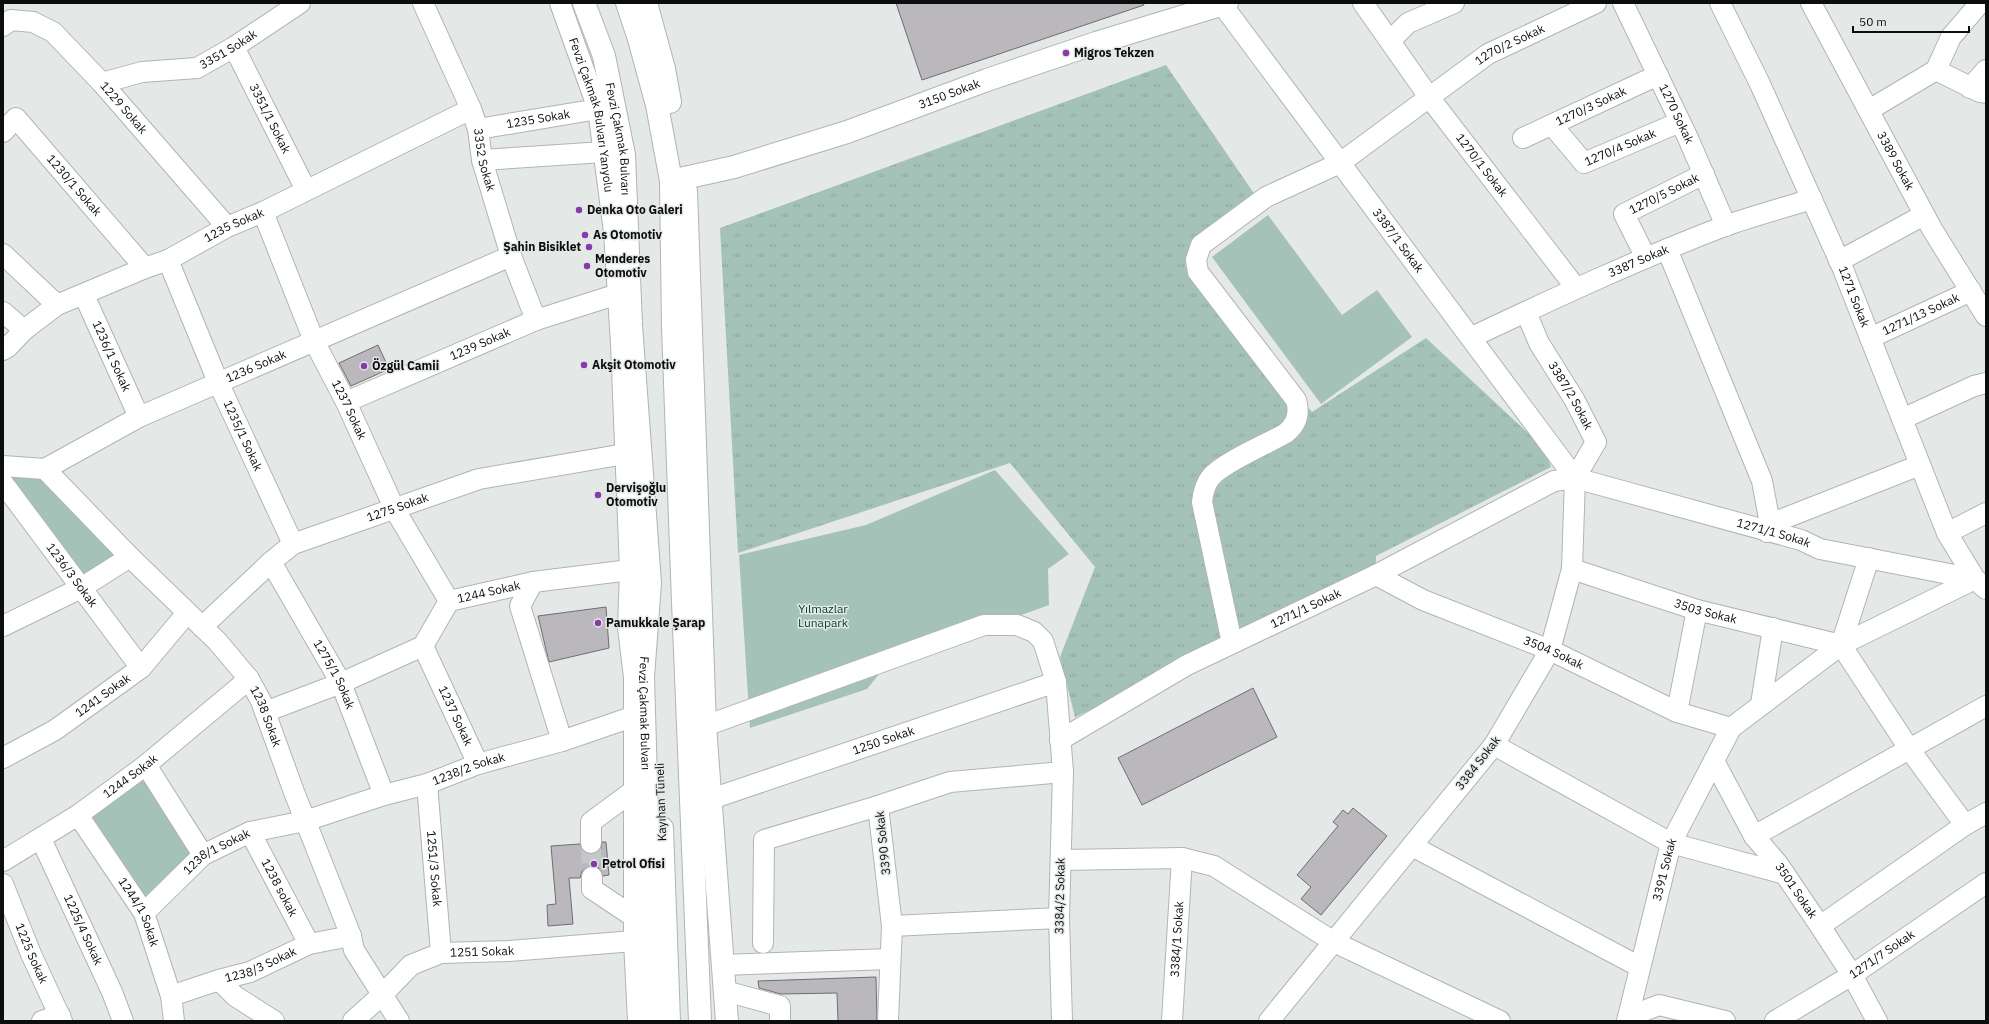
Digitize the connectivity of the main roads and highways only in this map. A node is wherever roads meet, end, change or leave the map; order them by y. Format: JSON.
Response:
{"nodes":[{"id":1,"x":584,"y":3,"type":"edge"},
{"id":2,"x":627,"y":3,"type":"edge"},
{"id":3,"x":646,"y":3,"type":"edge"},
{"id":4,"x":1223,"y":4,"type":"edge"},
{"id":5,"x":664,"y":69,"type":"junction"},
{"id":6,"x":658,"y":105,"type":"junction"},
{"id":7,"x":678,"y":180,"type":"junction"},
{"id":8,"x":650,"y":583,"type":"junction"},
{"id":9,"x":652,"y":1021,"type":"edge"},
{"id":10,"x":669,"y":1021,"type":"edge"},
{"id":11,"x":700,"y":1021,"type":"edge"},
{"id":12,"x":727,"y":1021,"type":"edge"}],
"edges":[{"from":1,"to":8,"type":"main road","name":"Fevzi Çakmak Bulvarı"},
{"from":2,"to":6,"type":"main road"},
{"from":3,"to":5,"type":"main road"},
{"from":4,"to":7,"type":"main road","name":"3150 Sokak"},
{"from":5,"to":6,"type":"main road"},
{"from":5,"to":7,"type":"main road"},
{"from":6,"to":7,"type":"main road"},
{"from":7,"to":11,"type":"main road"},
{"from":7,"to":12,"type":"main road"},
{"from":8,"to":9,"type":"main road","name":"Fevzi Çakmak Bulvarı"},
{"from":8,"to":10,"type":"main road","name":"Kayıhan Tüneli"}]}
